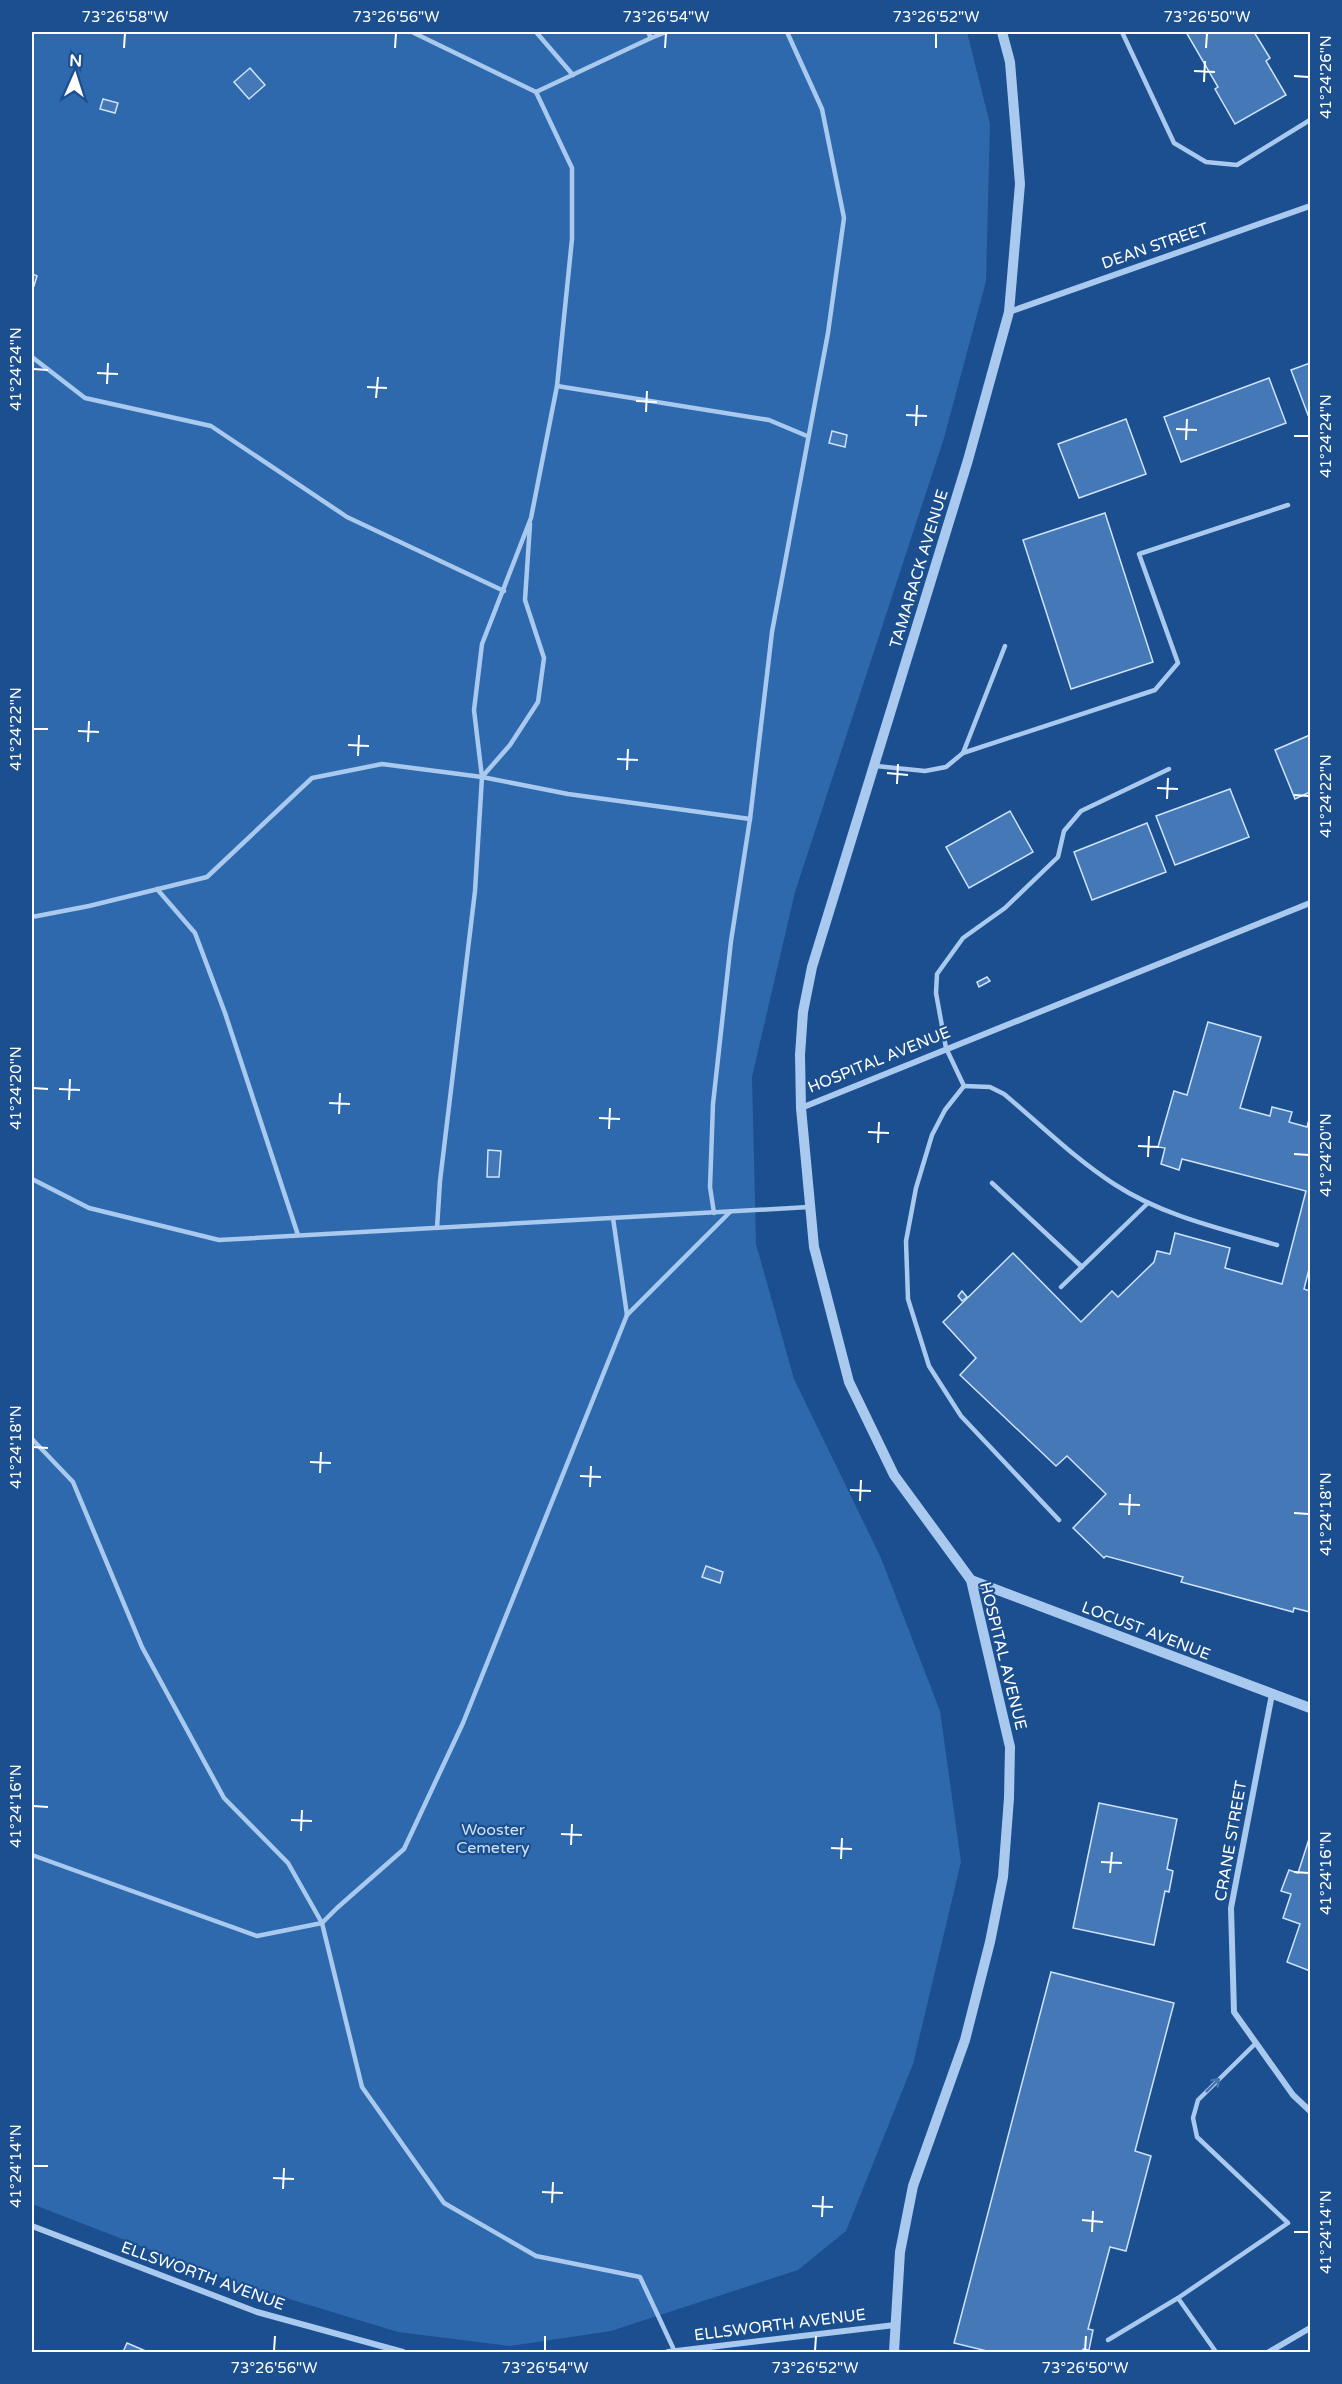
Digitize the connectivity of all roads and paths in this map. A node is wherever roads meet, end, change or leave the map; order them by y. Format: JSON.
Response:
{"nodes":[{"id":1,"x":412,"y":32,"type":"edge"},
{"id":2,"x":536,"y":32,"type":"edge"},
{"id":3,"x":648,"y":32,"type":"edge"},
{"id":4,"x":666,"y":32,"type":"edge"},
{"id":5,"x":787,"y":32,"type":"edge"},
{"id":6,"x":1002,"y":32,"type":"edge"},
{"id":7,"x":1122,"y":32,"type":"edge"},
{"id":8,"x":651,"y":38,"type":"junction"},
{"id":9,"x":573,"y":75,"type":"junction"},
{"id":10,"x":536,"y":92,"type":"junction"},
{"id":11,"x":1311,"y":120,"type":"edge"},
{"id":12,"x":1311,"y":206,"type":"edge"},
{"id":13,"x":1009,"y":312,"type":"junction"},
{"id":14,"x":32,"y":357,"type":"edge"},
{"id":15,"x":557,"y":386,"type":"junction"},
{"id":16,"x":807,"y":436,"type":"junction"},
{"id":17,"x":1288,"y":505,"type":"dead end"},
{"id":18,"x":531,"y":518,"type":"junction"},
{"id":19,"x":504,"y":591,"type":"junction"},
{"id":20,"x":1005,"y":646,"type":"dead end"},
{"id":21,"x":963,"y":753,"type":"junction"},
{"id":22,"x":873,"y":766,"type":"junction"},
{"id":23,"x":1169,"y":769,"type":"dead end"},
{"id":24,"x":482,"y":777,"type":"junction"},
{"id":25,"x":750,"y":819,"type":"junction"},
{"id":26,"x":157,"y":889,"type":"junction"},
{"id":27,"x":1311,"y":903,"type":"edge"},
{"id":28,"x":32,"y":917,"type":"edge"},
{"id":29,"x":946,"y":1048,"type":"junction"},
{"id":30,"x":964,"y":1086,"type":"junction"},
{"id":31,"x":801,"y":1108,"type":"junction"},
{"id":32,"x":32,"y":1179,"type":"edge"},
{"id":33,"x":992,"y":1183,"type":"dead end"},
{"id":34,"x":1148,"y":1203,"type":"junction"},
{"id":35,"x":812,"y":1207,"type":"junction"},
{"id":36,"x":714,"y":1212,"type":"junction"},
{"id":37,"x":729,"y":1212,"type":"junction"},
{"id":38,"x":613,"y":1218,"type":"junction"},
{"id":39,"x":437,"y":1228,"type":"junction"},
{"id":40,"x":298,"y":1235,"type":"junction"},
{"id":41,"x":1277,"y":1245,"type":"dead end"},
{"id":42,"x":1082,"y":1267,"type":"junction"},
{"id":43,"x":1060,"y":1287,"type":"dead end"},
{"id":44,"x":627,"y":1315,"type":"junction"},
{"id":45,"x":32,"y":1439,"type":"edge"},
{"id":46,"x":1059,"y":1520,"type":"dead end"},
{"id":47,"x":971,"y":1580,"type":"junction"},
{"id":48,"x":1272,"y":1694,"type":"junction"},
{"id":49,"x":1311,"y":1708,"type":"edge"},
{"id":50,"x":32,"y":1855,"type":"edge"},
{"id":51,"x":322,"y":1923,"type":"junction"},
{"id":52,"x":1256,"y":2043,"type":"junction"},
{"id":53,"x":1311,"y":2111,"type":"edge"},
{"id":54,"x":32,"y":2226,"type":"edge"},
{"id":55,"x":1178,"y":2298,"type":"junction"},
{"id":56,"x":895,"y":2325,"type":"junction"},
{"id":57,"x":1311,"y":2328,"type":"edge"},
{"id":58,"x":1108,"y":2340,"type":"dead end"},
{"id":59,"x":403,"y":2352,"type":"edge"},
{"id":60,"x":672,"y":2352,"type":"edge"},
{"id":61,"x":894,"y":2352,"type":"edge"},
{"id":62,"x":1216,"y":2352,"type":"edge"},
{"id":63,"x":1269,"y":2352,"type":"edge"}],
"edges":[{"from":1,"to":10,"type":"lane"},
{"from":2,"to":9,"type":"lane"},
{"from":3,"to":8,"type":"lane"},
{"from":4,"to":8,"type":"lane"},
{"from":5,"to":16,"type":"lane"},
{"from":6,"to":13,"type":"street","name":"TAMARACK AVENUE"},
{"from":7,"to":11,"type":"lane"},
{"from":8,"to":9,"type":"lane"},
{"from":9,"to":10,"type":"lane"},
{"from":10,"to":15,"type":"lane"},
{"from":12,"to":13,"type":"street","name":"DEAN STREET"},
{"from":13,"to":22,"type":"street","name":"TAMARACK AVENUE"},
{"from":14,"to":19,"type":"lane"},
{"from":15,"to":16,"type":"lane"},
{"from":15,"to":18,"type":"lane"},
{"from":16,"to":25,"type":"lane"},
{"from":17,"to":21,"type":"lane"},
{"from":18,"to":19,"type":"lane"},
{"from":18,"to":24,"type":"lane"},
{"from":19,"to":24,"type":"lane"},
{"from":20,"to":21,"type":"lane"},
{"from":21,"to":22,"type":"lane"},
{"from":22,"to":31,"type":"street","name":"TAMARACK AVENUE"},
{"from":23,"to":29,"type":"lane"},
{"from":24,"to":25,"type":"lane"},
{"from":24,"to":26,"type":"lane"},
{"from":24,"to":39,"type":"lane"},
{"from":25,"to":36,"type":"lane"},
{"from":26,"to":28,"type":"lane"},
{"from":26,"to":40,"type":"lane"},
{"from":27,"to":29,"type":"street","name":"HOSPITAL AVENUE"},
{"from":29,"to":30,"type":"lane"},
{"from":29,"to":31,"type":"street","name":"HOSPITAL AVENUE"},
{"from":30,"to":34,"type":"lane"},
{"from":30,"to":46,"type":"lane"},
{"from":31,"to":35,"type":"street","name":"HOSPITAL AVENUE"},
{"from":32,"to":40,"type":"lane"},
{"from":33,"to":42,"type":"lane"},
{"from":34,"to":41,"type":"lane"},
{"from":34,"to":42,"type":"lane"},
{"from":35,"to":37,"type":"lane"},
{"from":35,"to":47,"type":"street","name":"HOSPITAL AVENUE"},
{"from":36,"to":37,"type":"lane"},
{"from":36,"to":38,"type":"lane"},
{"from":37,"to":44,"type":"lane"},
{"from":38,"to":39,"type":"lane"},
{"from":38,"to":44,"type":"lane"},
{"from":39,"to":40,"type":"lane"},
{"from":42,"to":43,"type":"lane"},
{"from":44,"to":51,"type":"lane"},
{"from":45,"to":51,"type":"lane"},
{"from":47,"to":48,"type":"street","name":"LOCUST AVENUE"},
{"from":47,"to":56,"type":"street","name":"HOSPITAL AVENUE"},
{"from":48,"to":49,"type":"street","name":"LOCUST AVENUE"},
{"from":48,"to":52,"type":"street","name":"CRANE STREET"},
{"from":50,"to":51,"type":"lane"},
{"from":51,"to":60,"type":"lane"},
{"from":52,"to":53,"type":"street","name":"CRANE STREET"},
{"from":55,"to":52,"type":"lane","one_way":true},
{"from":54,"to":59,"type":"street","name":"ELLSWORTH AVENUE"},
{"from":55,"to":58,"type":"lane"},
{"from":55,"to":62,"type":"lane"},
{"from":56,"to":60,"type":"street","name":"ELLSWORTH AVENUE"},
{"from":56,"to":61,"type":"street","name":"HOSPITAL AVENUE"},
{"from":57,"to":63,"type":"street"}]}
